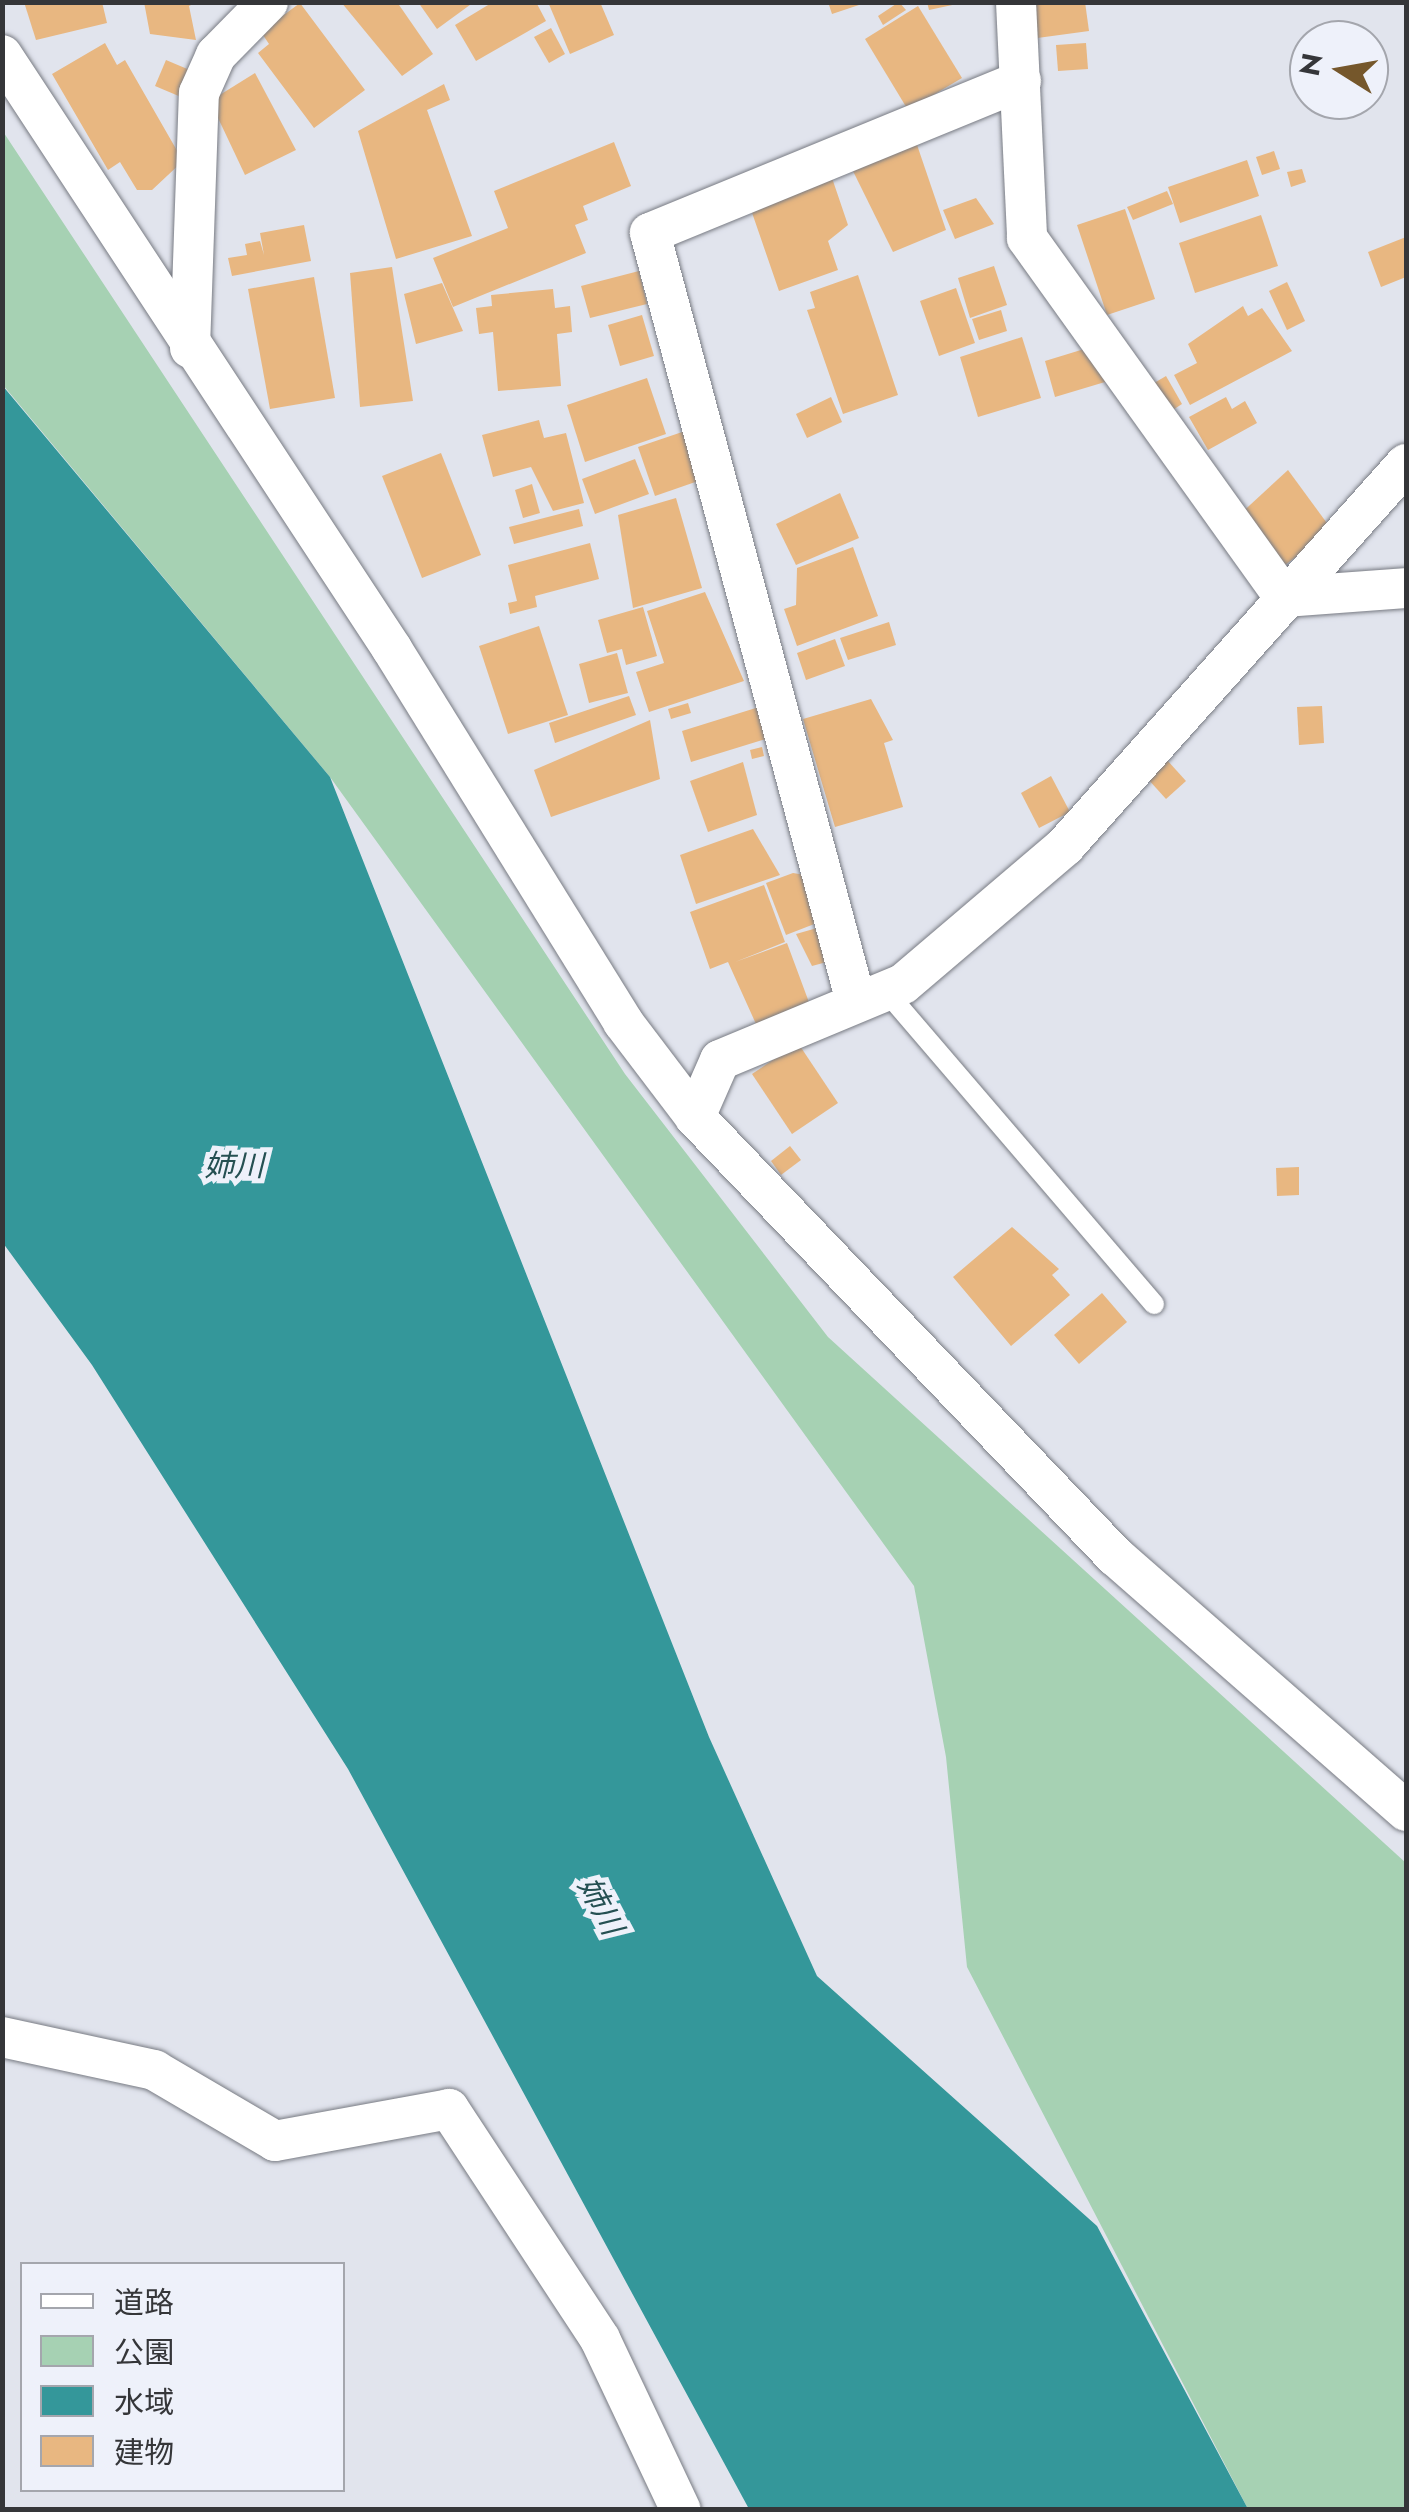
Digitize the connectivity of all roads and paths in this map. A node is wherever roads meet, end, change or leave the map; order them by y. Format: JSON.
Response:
{"nodes":[{"id":1,"x":268,"y":2,"type":"edge"},
{"id":2,"x":1016,"y":2,"type":"edge"},
{"id":3,"x":2,"y":55,"type":"edge"},
{"id":4,"x":1022,"y":81,"type":"junction"},
{"id":5,"x":190,"y":348,"type":"junction"},
{"id":6,"x":1406,"y":464,"type":"edge"},
{"id":7,"x":1406,"y":588,"type":"edge"},
{"id":8,"x":1284,"y":597,"type":"junction"},
{"id":9,"x":870,"y":993,"type":"junction"},
{"id":10,"x":695,"y":1118,"type":"junction"},
{"id":11,"x":1154,"y":1304,"type":"dead end"},
{"id":12,"x":1406,"y":1811,"type":"edge"},
{"id":13,"x":2,"y":2037,"type":"edge"},
{"id":14,"x":681,"y":2510,"type":"edge"}],
"edges":[{"from":1,"to":5,"type":"street"},
{"from":2,"to":4,"type":"street"},
{"from":3,"to":5,"type":"street"},
{"from":4,"to":8,"type":"street"},
{"from":4,"to":9,"type":"street"},
{"from":5,"to":10,"type":"street"},
{"from":6,"to":8,"type":"street"},
{"from":7,"to":8,"type":"street"},
{"from":8,"to":9,"type":"street"},
{"from":9,"to":10,"type":"street"},
{"from":9,"to":11,"type":"lane"},
{"from":10,"to":12,"type":"street"},
{"from":13,"to":14,"type":"street"}]}
